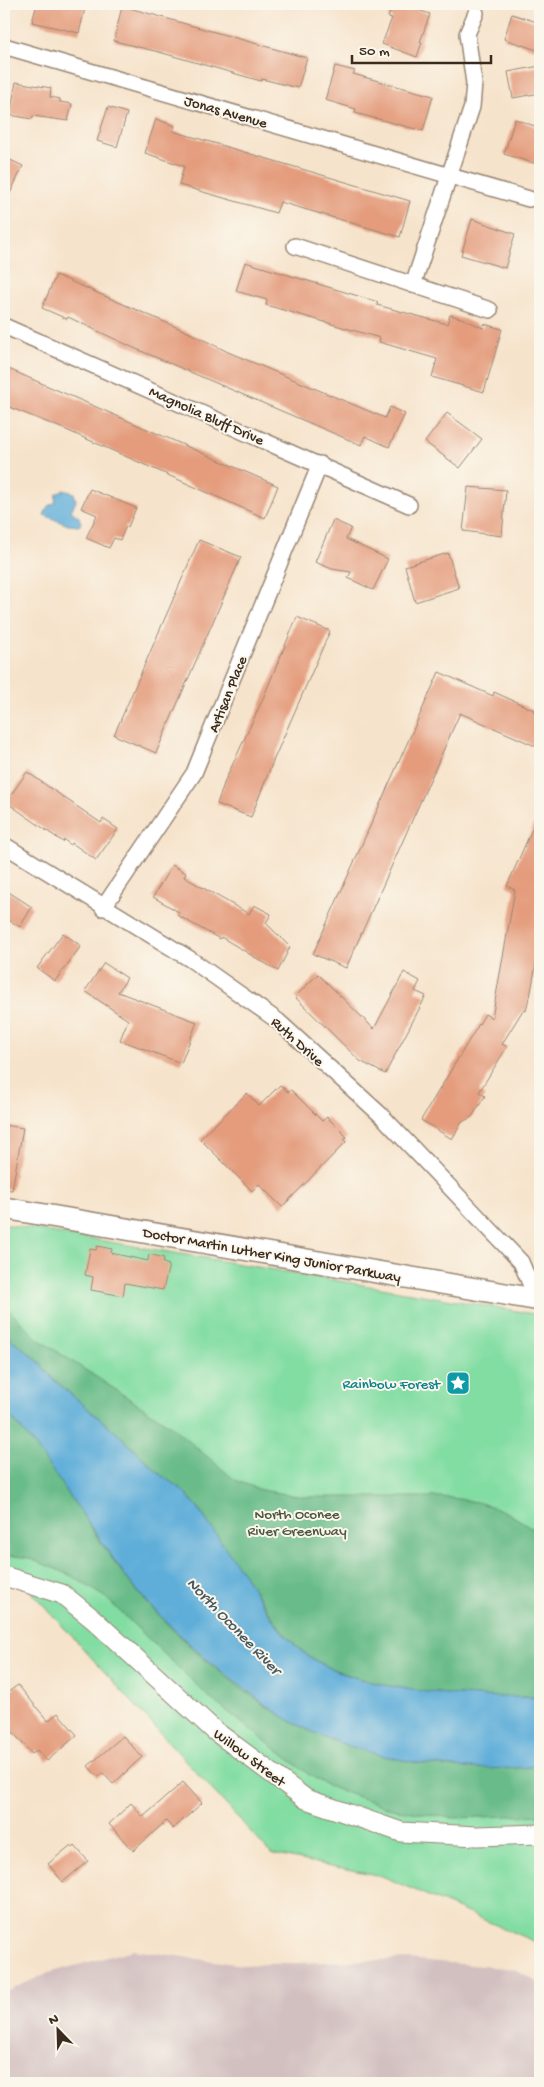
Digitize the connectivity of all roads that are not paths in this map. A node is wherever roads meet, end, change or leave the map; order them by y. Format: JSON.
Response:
{"nodes":[{"id":1,"x":476,"y":13,"type":"dead end"},
{"id":2,"x":4,"y":46,"type":"edge"},
{"id":3,"x":449,"y":176,"type":"junction"},
{"id":4,"x":529,"y":199,"type":"dead end"},
{"id":5,"x":295,"y":246,"type":"dead end"},
{"id":6,"x":413,"y":285,"type":"junction"},
{"id":7,"x":490,"y":310,"type":"dead end"},
{"id":8,"x":4,"y":326,"type":"edge"},
{"id":9,"x":320,"y":464,"type":"junction"},
{"id":10,"x":409,"y":505,"type":"dead end"},
{"id":11,"x":4,"y":845,"type":"edge"},
{"id":12,"x":103,"y":908,"type":"junction"},
{"id":13,"x":4,"y":1208,"type":"edge"},
{"id":14,"x":538,"y":1300,"type":"edge"},
{"id":15,"x":4,"y":1576,"type":"edge"},
{"id":16,"x":540,"y":1834,"type":"edge"}],
"edges":[{"from":1,"to":3,"type":"street"},
{"from":2,"to":3,"type":"street","name":"Jonas Avenue"},
{"from":3,"to":4,"type":"street","name":"Jonas Avenue"},
{"from":3,"to":6,"type":"street"},
{"from":5,"to":6,"type":"street"},
{"from":6,"to":7,"type":"street"},
{"from":8,"to":9,"type":"street","name":"Magnolia Bluff Drive"},
{"from":9,"to":10,"type":"street","name":"Magnolia Bluff Drive"},
{"from":9,"to":12,"type":"street","name":"Artisan Place"},
{"from":11,"to":12,"type":"street","name":"Ruth Drive"},
{"from":12,"to":14,"type":"street","name":"Ruth Drive"},
{"from":13,"to":14,"type":"main road","name":"Doctor Martin Luther King Junior Parkway"},
{"from":15,"to":16,"type":"street","name":"Willow Street"}]}
